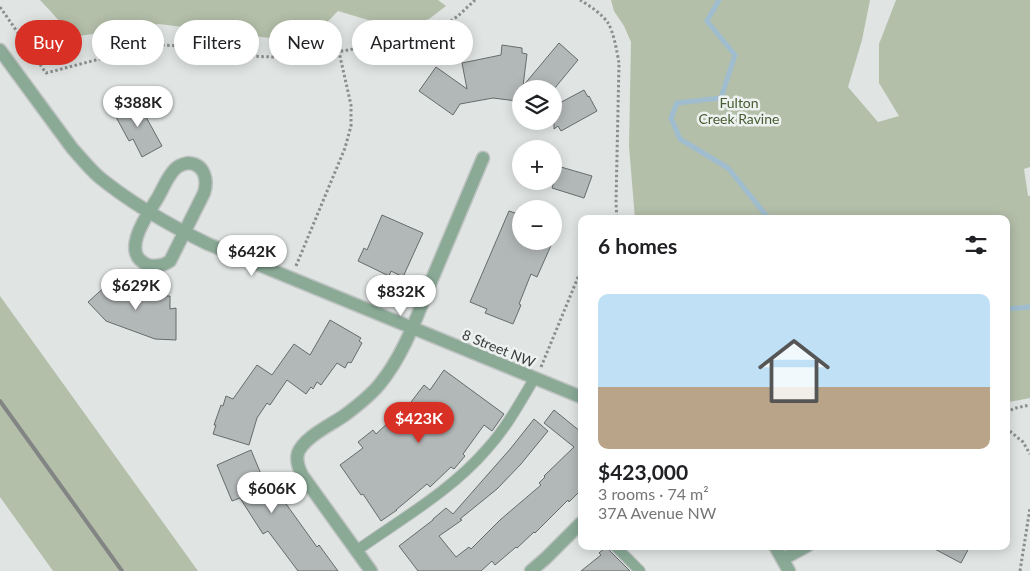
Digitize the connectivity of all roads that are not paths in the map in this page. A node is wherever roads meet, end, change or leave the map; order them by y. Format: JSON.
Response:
{"nodes":[{"id":1,"x":0,"y":50,"type":"edge"},
{"id":2,"x":483,"y":158,"type":"dead end"},
{"id":3,"x":149,"y":212,"type":"junction"},
{"id":4,"x":185,"y":233,"type":"junction"},
{"id":5,"x":411,"y":328,"type":"junction"},
{"id":6,"x":534,"y":379,"type":"junction"},
{"id":7,"x":578,"y":397,"type":"edge"},
{"id":8,"x":578,"y":526,"type":"edge"},
{"id":9,"x":619,"y":550,"type":"edge"},
{"id":10,"x":777,"y":550,"type":"edge"},
{"id":11,"x":800,"y":550,"type":"edge"},
{"id":12,"x":356,"y":551,"type":"junction"},
{"id":13,"x":783,"y":559,"type":"junction"},
{"id":14,"x":371,"y":571,"type":"edge"},
{"id":15,"x":531,"y":571,"type":"edge"},
{"id":16,"x":640,"y":571,"type":"edge"},
{"id":17,"x":789,"y":571,"type":"edge"}],
"edges":[{"from":1,"to":3,"type":"street","name":"8 Street NW"},
{"from":2,"to":5,"type":"street"},
{"from":3,"to":4,"type":"street","name":"8 Street NW"},
{"from":3,"to":4,"type":"street"},
{"from":3,"to":4,"type":"street"},
{"from":4,"to":5,"type":"street","name":"8 Street NW"},
{"from":5,"to":6,"type":"street","name":"8 Street NW"},
{"from":5,"to":12,"type":"street"},
{"from":6,"to":7,"type":"street","name":"8 Street NW"},
{"from":6,"to":12,"type":"lane"},
{"from":8,"to":15,"type":"street"},
{"from":9,"to":16,"type":"lane"},
{"from":10,"to":13,"type":"street"},
{"from":11,"to":13,"type":"street"},
{"from":12,"to":14,"type":"street"},
{"from":13,"to":17,"type":"street"}]}
